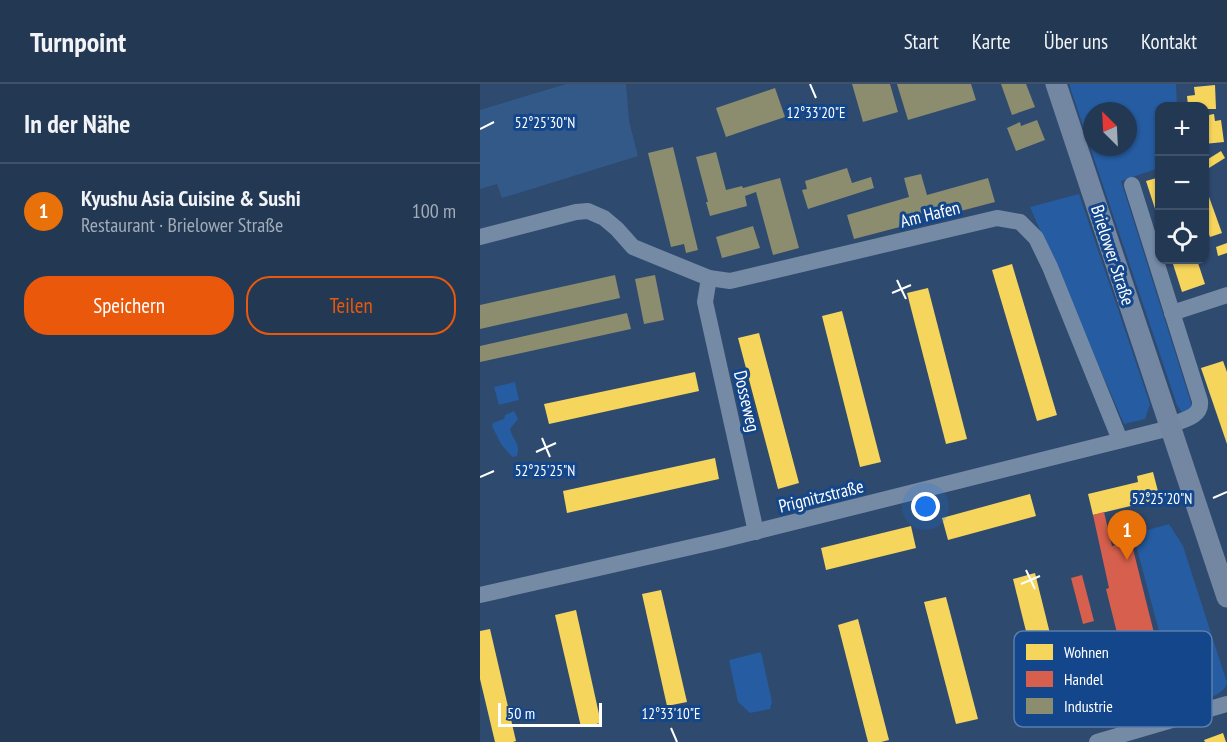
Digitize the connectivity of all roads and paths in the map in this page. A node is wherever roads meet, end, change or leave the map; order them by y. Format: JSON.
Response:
{"nodes":[{"id":1,"x":1056,"y":84,"type":"edge"},
{"id":2,"x":1132,"y":184,"type":"dead end"},
{"id":3,"x":480,"y":237,"type":"edge"},
{"id":4,"x":709,"y":278,"type":"junction"},
{"id":5,"x":1227,"y":295,"type":"edge"},
{"id":6,"x":1172,"y":313,"type":"junction"},
{"id":7,"x":1170,"y":426,"type":"junction"},
{"id":8,"x":1120,"y":440,"type":"junction"},
{"id":9,"x":756,"y":532,"type":"junction"},
{"id":10,"x":1220,"y":551,"type":"edge"},
{"id":11,"x":480,"y":595,"type":"edge"},
{"id":12,"x":1227,"y":597,"type":"edge"},
{"id":13,"x":1227,"y":704,"type":"edge"},
{"id":14,"x":1212,"y":708,"type":"edge"},
{"id":15,"x":1148,"y":727,"type":"edge"},
{"id":16,"x":1097,"y":742,"type":"edge"}],
"edges":[{"from":1,"to":7,"type":"main road","name":"Brielower Straße"},
{"from":2,"to":6,"type":"street"},
{"from":3,"to":4,"type":"street","name":"Am Hafen"},
{"from":4,"to":8,"type":"street","name":"Am Hafen"},
{"from":4,"to":9,"type":"street","name":"Dosseweg"},
{"from":5,"to":6,"type":"street"},
{"from":6,"to":7,"type":"street"},
{"from":7,"to":8,"type":"street","name":"Prignitzstraße"},
{"from":7,"to":10,"type":"main road","name":"Brielower Straße"},
{"from":8,"to":9,"type":"street","name":"Prignitzstraße"},
{"from":9,"to":11,"type":"street","name":"Prignitzstraße"},
{"from":10,"to":12,"type":"main road","name":"Brielower Straße"},
{"from":13,"to":14,"type":"street"},
{"from":15,"to":16,"type":"street"}]}
